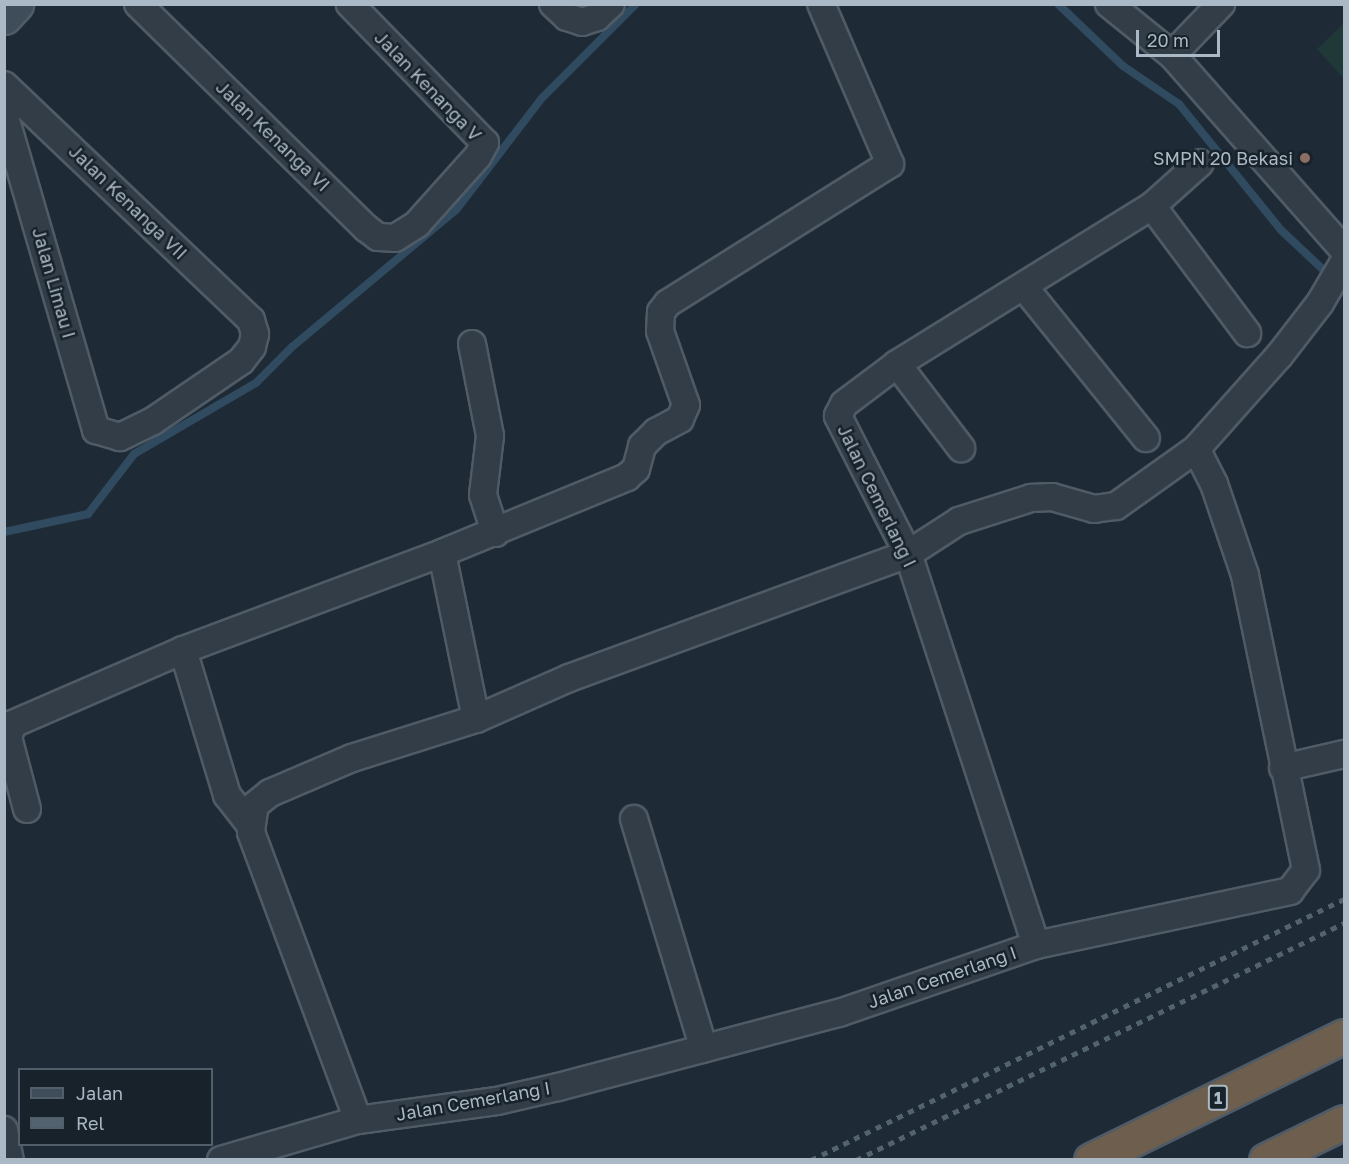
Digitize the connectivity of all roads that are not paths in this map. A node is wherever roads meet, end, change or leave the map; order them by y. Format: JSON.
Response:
{"nodes":[{"id":1,"x":16,"y":4,"type":"edge"},
{"id":2,"x":138,"y":4,"type":"edge"},
{"id":3,"x":350,"y":4,"type":"edge"},
{"id":4,"x":553,"y":4,"type":"edge"},
{"id":5,"x":821,"y":4,"type":"edge"},
{"id":6,"x":1109,"y":4,"type":"edge"},
{"id":7,"x":1221,"y":4,"type":"edge"},
{"id":8,"x":604,"y":11,"type":"edge"},
{"id":9,"x":4,"y":17,"type":"edge"},
{"id":10,"x":1172,"y":55,"type":"junction"},
{"id":11,"x":4,"y":85,"type":"edge"},
{"id":12,"x":4,"y":112,"type":"edge"},
{"id":13,"x":1200,"y":163,"type":"dead end"},
{"id":14,"x":1152,"y":206,"type":"junction"},
{"id":15,"x":417,"y":224,"type":"joint"},
{"id":16,"x":1343,"y":261,"type":"edge"},
{"id":17,"x":1024,"y":287,"type":"junction"},
{"id":18,"x":1247,"y":333,"type":"dead end"},
{"id":19,"x":472,"y":344,"type":"dead end"},
{"id":20,"x":897,"y":364,"type":"junction"},
{"id":21,"x":120,"y":437,"type":"joint"},
{"id":22,"x":1146,"y":438,"type":"dead end"},
{"id":23,"x":961,"y":448,"type":"dead end"},
{"id":24,"x":1196,"y":448,"type":"junction"},
{"id":25,"x":495,"y":533,"type":"junction"},
{"id":26,"x":442,"y":553,"type":"junction"},
{"id":27,"x":908,"y":554,"type":"junction"},
{"id":28,"x":183,"y":650,"type":"junction"},
{"id":29,"x":476,"y":718,"type":"junction"},
{"id":30,"x":1344,"y":754,"type":"edge"},
{"id":31,"x":1283,"y":768,"type":"junction"},
{"id":32,"x":27,"y":809,"type":"dead end"},
{"id":33,"x":634,"y":819,"type":"dead end"},
{"id":34,"x":250,"y":824,"type":"junction"},
{"id":35,"x":1036,"y":945,"type":"junction"},
{"id":36,"x":1344,"y":1036,"type":"edge"},
{"id":37,"x":705,"y":1049,"type":"junction"},
{"id":38,"x":358,"y":1120,"type":"junction"},
{"id":39,"x":1344,"y":1122,"type":"edge"},
{"id":40,"x":4,"y":1130,"type":"edge"},
{"id":41,"x":265,"y":1154,"type":"edge"},
{"id":42,"x":10,"y":1160,"type":"edge"},
{"id":43,"x":221,"y":1160,"type":"edge"},
{"id":44,"x":1091,"y":1160,"type":"edge"},
{"id":45,"x":1266,"y":1160,"type":"edge"}],
"edges":[{"from":1,"to":9,"type":"street"},
{"from":2,"to":15,"type":"street","name":"Jalan Kenanga VI"},
{"from":3,"to":15,"type":"street","name":"Jalan Kenanga V"},
{"from":4,"to":8,"type":"street"},
{"from":5,"to":25,"type":"street"},
{"from":6,"to":10,"type":"street"},
{"from":7,"to":10,"type":"street"},
{"from":10,"to":16,"type":"street"},
{"from":11,"to":21,"type":"street","name":"Jalan Kenanga VII"},
{"from":12,"to":21,"type":"street","name":"Jalan Limau I"},
{"from":13,"to":14,"type":"street","name":"Jalan Cemerlang I"},
{"from":14,"to":17,"type":"street","name":"Jalan Cemerlang I"},
{"from":14,"to":18,"type":"street"},
{"from":16,"to":24,"type":"street"},
{"from":17,"to":20,"type":"street","name":"Jalan Cemerlang I"},
{"from":17,"to":22,"type":"street"},
{"from":19,"to":25,"type":"street"},
{"from":20,"to":23,"type":"street"},
{"from":20,"to":27,"type":"street","name":"Jalan Cemerlang I"},
{"from":24,"to":27,"type":"street"},
{"from":24,"to":31,"type":"street"},
{"from":25,"to":26,"type":"street"},
{"from":26,"to":28,"type":"street"},
{"from":26,"to":29,"type":"street"},
{"from":27,"to":29,"type":"street"},
{"from":27,"to":35,"type":"street","name":"Jalan Cemerlang I"},
{"from":28,"to":32,"type":"street"},
{"from":28,"to":34,"type":"street"},
{"from":29,"to":34,"type":"street"},
{"from":30,"to":31,"type":"street"},
{"from":31,"to":35,"type":"street"},
{"from":33,"to":37,"type":"street"},
{"from":34,"to":38,"type":"street"},
{"from":35,"to":37,"type":"street","name":"Jalan Cemerlang I"},
{"from":36,"to":44,"type":"highway","number":"1"},
{"from":37,"to":38,"type":"street","name":"Jalan Cemerlang I"},
{"from":38,"to":41,"type":"street","name":"Jalan Cemerlang I"},
{"from":39,"to":45,"type":"highway"},
{"from":40,"to":42,"type":"street"},
{"from":41,"to":43,"type":"street","name":"Jalan Cemerlang I"}]}
